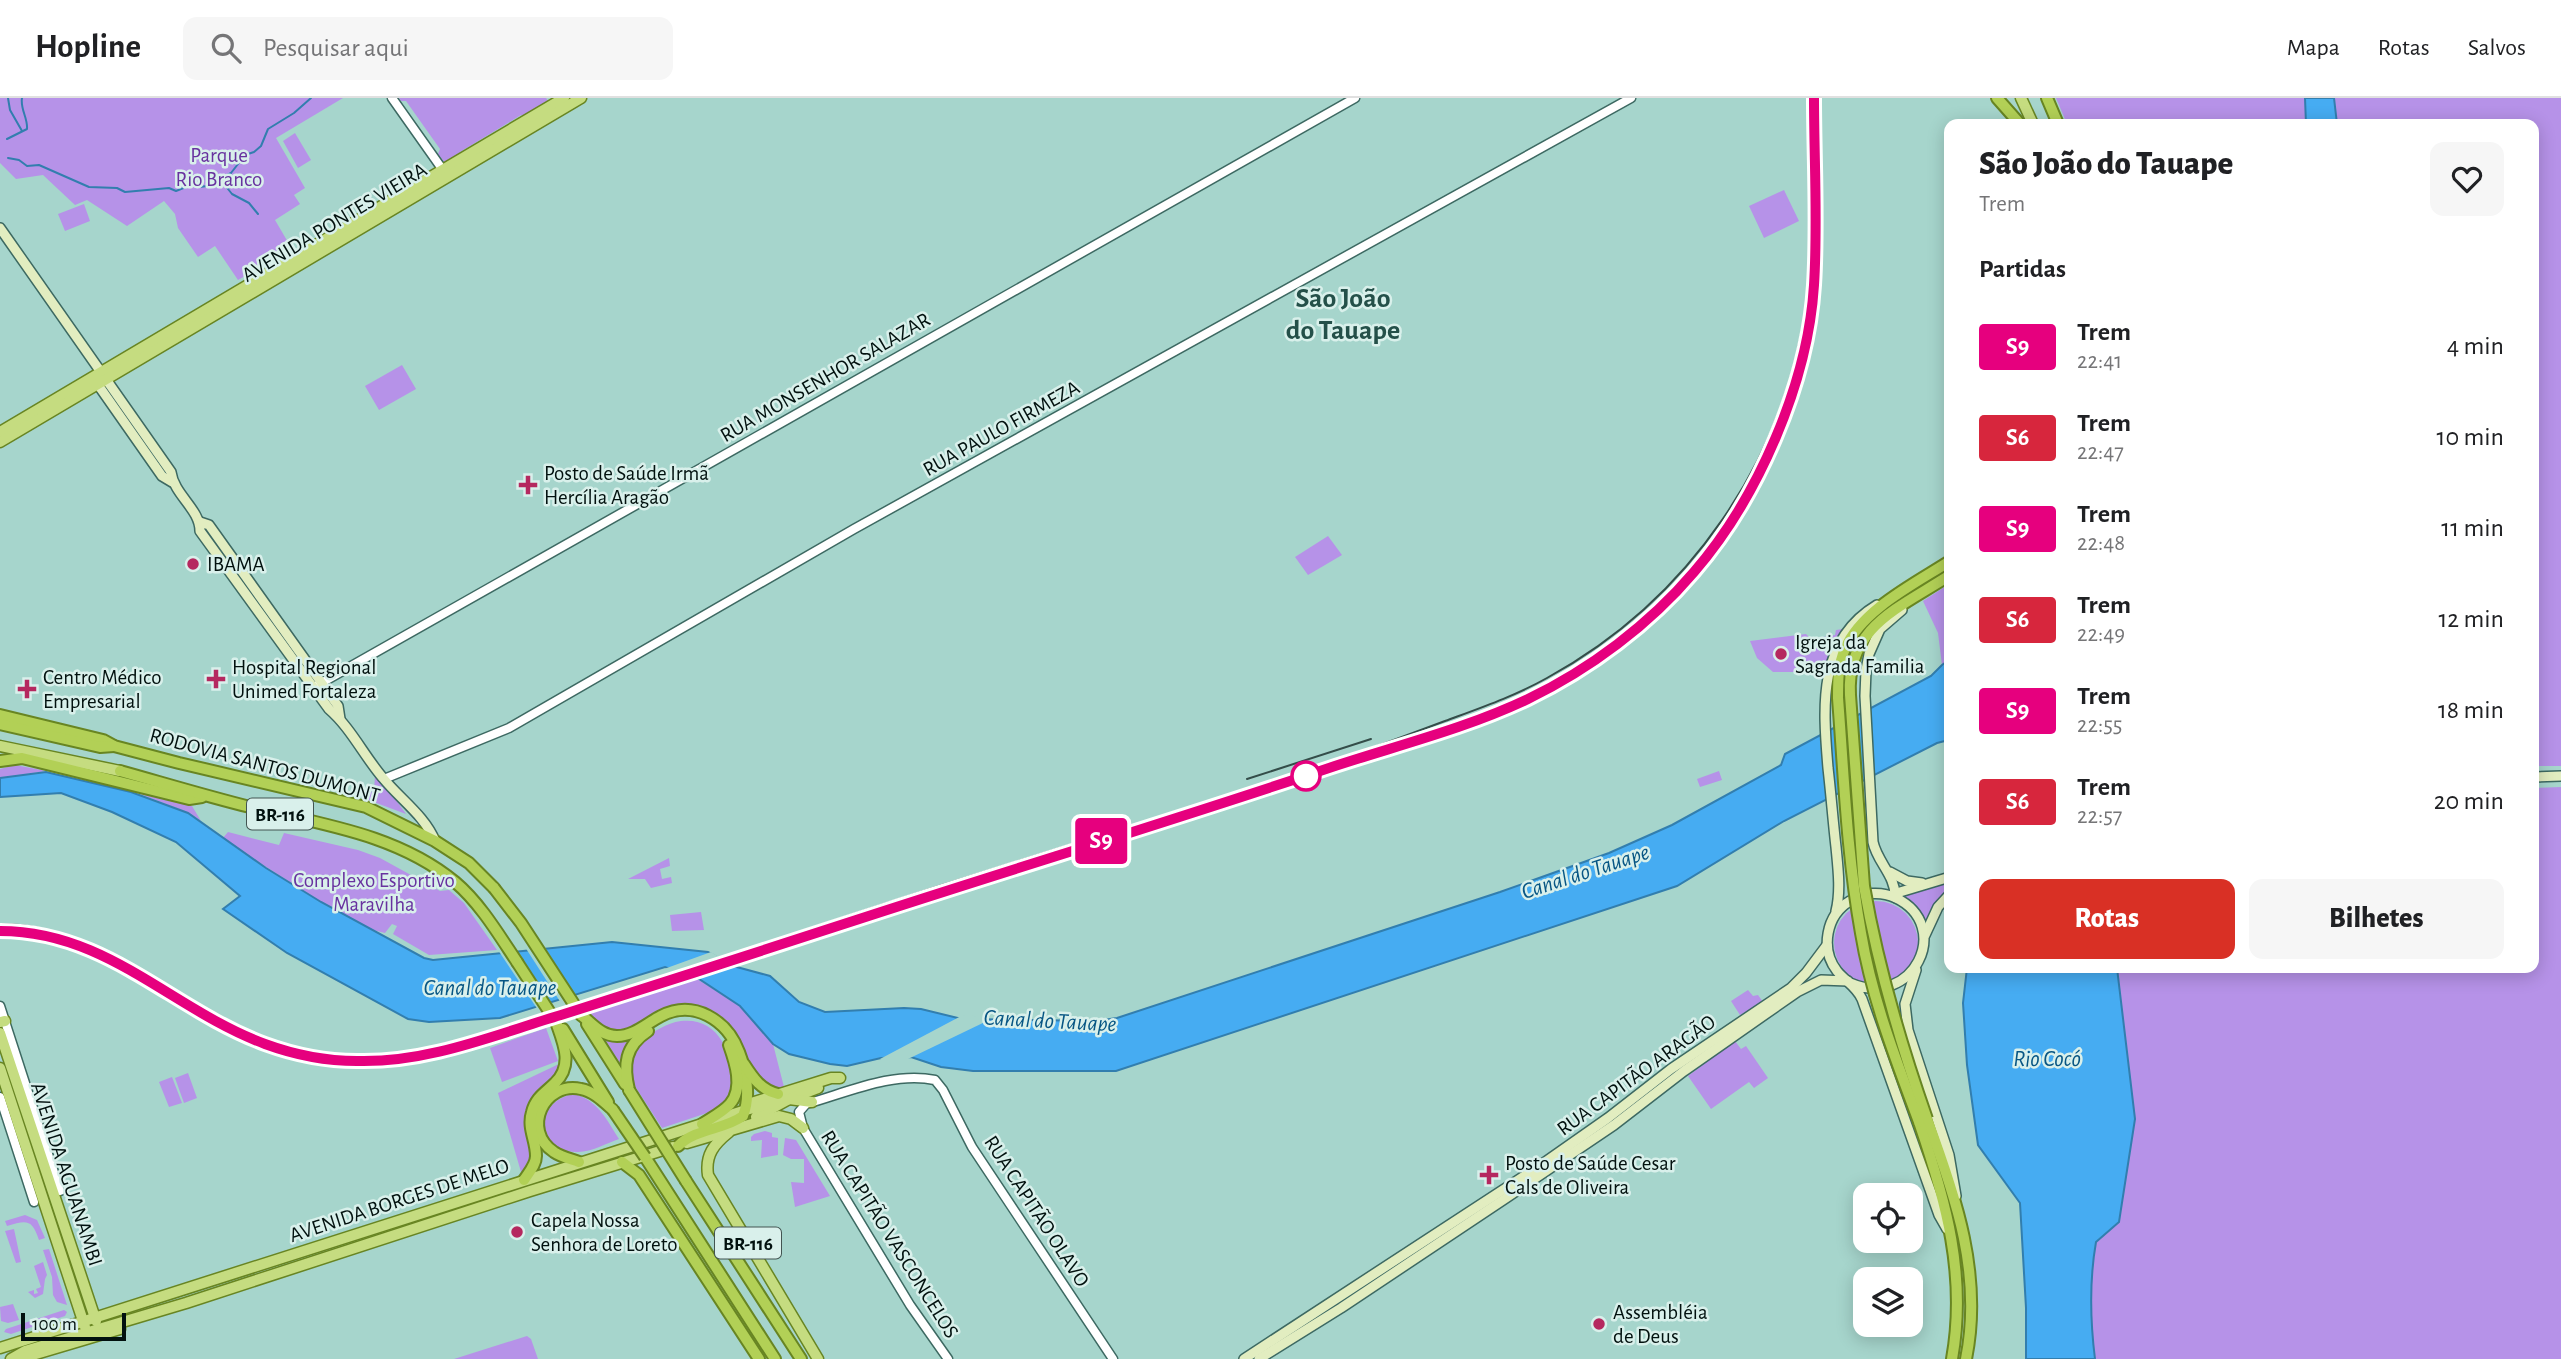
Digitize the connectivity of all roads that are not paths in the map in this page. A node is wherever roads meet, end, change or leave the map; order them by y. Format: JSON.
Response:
{"nodes":[{"id":1,"x":392,"y":98,"type":"edge"},
{"id":2,"x":564,"y":98,"type":"edge"},
{"id":3,"x":582,"y":98,"type":"edge"},
{"id":4,"x":1355,"y":98,"type":"edge"},
{"id":5,"x":1631,"y":98,"type":"edge"},
{"id":6,"x":1997,"y":98,"type":"edge"},
{"id":7,"x":2021,"y":98,"type":"edge"},
{"id":8,"x":2047,"y":98,"type":"edge"},
{"id":9,"x":2016,"y":119,"type":"edge"},
{"id":10,"x":2031,"y":119,"type":"edge"},
{"id":11,"x":2056,"y":119,"type":"edge"},
{"id":12,"x":445,"y":173,"type":"junction"},
{"id":13,"x":0,"y":228,"type":"edge"},
{"id":14,"x":99,"y":379,"type":"junction"},
{"id":15,"x":0,"y":432,"type":"edge"},
{"id":16,"x":0,"y":442,"type":"edge"},
{"id":17,"x":1944,"y":565,"type":"edge"},
{"id":18,"x":1944,"y":579,"type":"edge"},
{"id":19,"x":1905,"y":590,"type":"junction"},
{"id":20,"x":1917,"y":596,"type":"junction"},
{"id":21,"x":317,"y":686,"type":"junction"},
{"id":22,"x":0,"y":715,"type":"edge"},
{"id":23,"x":0,"y":724,"type":"edge"},
{"id":24,"x":0,"y":746,"type":"edge"},
{"id":25,"x":114,"y":746,"type":"junction"},
{"id":26,"x":0,"y":761,"type":"edge"},
{"id":27,"x":120,"y":772,"type":"joint"},
{"id":28,"x":2561,"y":776,"type":"edge"},
{"id":29,"x":2539,"y":777,"type":"edge"},
{"id":30,"x":384,"y":779,"type":"junction"},
{"id":31,"x":211,"y":796,"type":"junction"},
{"id":32,"x":435,"y":841,"type":"junction"},
{"id":33,"x":1884,"y":868,"type":"junction"},
{"id":34,"x":1944,"y":878,"type":"edge"},
{"id":35,"x":1924,"y":883,"type":"junction"},
{"id":36,"x":1896,"y":898,"type":"junction"},
{"id":37,"x":1944,"y":902,"type":"edge"},
{"id":38,"x":1836,"y":913,"type":"junction"},
{"id":39,"x":1924,"y":940,"type":"junction"},
{"id":40,"x":1827,"y":945,"type":"junction"},
{"id":41,"x":1919,"y":962,"type":"junction"},
{"id":42,"x":1849,"y":982,"type":"junction"},
{"id":43,"x":0,"y":1006,"type":"edge"},
{"id":44,"x":581,"y":1015,"type":"junction"},
{"id":45,"x":2,"y":1022,"type":"edge"},
{"id":46,"x":556,"y":1022,"type":"junction"},
{"id":47,"x":0,"y":1033,"type":"edge"},
{"id":48,"x":638,"y":1034,"type":"junction"},
{"id":49,"x":744,"y":1063,"type":"junction"},
{"id":50,"x":0,"y":1069,"type":"edge"},
{"id":51,"x":552,"y":1090,"type":"junction"},
{"id":52,"x":629,"y":1090,"type":"junction"},
{"id":53,"x":778,"y":1094,"type":"junction"},
{"id":54,"x":0,"y":1097,"type":"edge"},
{"id":55,"x":789,"y":1099,"type":"junction"},
{"id":56,"x":812,"y":1102,"type":"junction"},
{"id":57,"x":746,"y":1107,"type":"junction"},
{"id":58,"x":613,"y":1110,"type":"junction"},
{"id":59,"x":1923,"y":1121,"type":"junction"},
{"id":60,"x":702,"y":1124,"type":"junction"},
{"id":61,"x":748,"y":1124,"type":"junction"},
{"id":62,"x":734,"y":1128,"type":"junction"},
{"id":63,"x":803,"y":1128,"type":"junction"},
{"id":64,"x":39,"y":1137,"type":"junction"},
{"id":65,"x":678,"y":1146,"type":"junction"},
{"id":66,"x":579,"y":1161,"type":"junction"},
{"id":67,"x":622,"y":1162,"type":"junction"},
{"id":68,"x":1543,"y":1168,"type":"junction"},
{"id":69,"x":524,"y":1180,"type":"junction"},
{"id":70,"x":60,"y":1191,"type":"dead end"},
{"id":71,"x":34,"y":1202,"type":"dead end"},
{"id":72,"x":1958,"y":1208,"type":"junction"},
{"id":73,"x":376,"y":1228,"type":"junction"},
{"id":74,"x":1949,"y":1232,"type":"junction"},
{"id":75,"x":351,"y":1249,"type":"junction"},
{"id":76,"x":254,"y":1266,"type":"junction"},
{"id":77,"x":215,"y":1279,"type":"junction"},
{"id":78,"x":234,"y":1287,"type":"junction"},
{"id":79,"x":186,"y":1303,"type":"junction"},
{"id":80,"x":96,"y":1323,"type":"junction"},
{"id":81,"x":85,"y":1326,"type":"junction"},
{"id":82,"x":0,"y":1348,"type":"edge"},
{"id":83,"x":11,"y":1359,"type":"edge"},
{"id":84,"x":19,"y":1359,"type":"edge"},
{"id":85,"x":759,"y":1359,"type":"edge"},
{"id":86,"x":775,"y":1359,"type":"edge"},
{"id":87,"x":801,"y":1359,"type":"edge"},
{"id":88,"x":818,"y":1359,"type":"edge"},
{"id":89,"x":948,"y":1359,"type":"edge"},
{"id":90,"x":1113,"y":1359,"type":"edge"},
{"id":91,"x":1244,"y":1359,"type":"edge"},
{"id":92,"x":1259,"y":1359,"type":"edge"},
{"id":93,"x":1952,"y":1359,"type":"edge"},
{"id":94,"x":1966,"y":1359,"type":"edge"}],
"edges":[{"from":1,"to":12,"type":"street"},
{"from":2,"to":12,"type":"main road","name":"AVENIDA PONTES VIEIRA"},
{"from":3,"to":12,"type":"main road","name":"AVENIDA PONTES VIEIRA"},
{"from":4,"to":21,"type":"street","name":"RUA MONSENHOR SALAZAR"},
{"from":5,"to":30,"type":"street","name":"RUA PAULO FIRMEZA"},
{"from":6,"to":9,"type":"highway"},
{"from":7,"to":10,"type":"main road"},
{"from":8,"to":11,"type":"highway"},
{"from":12,"to":14,"type":"main road","name":"AVENIDA PONTES VIEIRA"},
{"from":13,"to":14,"type":"main road"},
{"from":14,"to":15,"type":"main road"},
{"from":14,"to":16,"type":"main road"},
{"from":14,"to":21,"type":"main road"},
{"from":17,"to":19,"type":"highway"},
{"from":18,"to":20,"type":"highway"},
{"from":19,"to":38,"type":"main road"},
{"from":19,"to":59,"type":"highway","bridge":true},
{"from":20,"to":33,"type":"main road"},
{"from":20,"to":59,"type":"highway","bridge":true},
{"from":21,"to":30,"type":"main road"},
{"from":22,"to":25,"type":"highway"},
{"from":23,"to":25,"type":"highway"},
{"from":24,"to":27,"type":"main road","number":"BR-116"},
{"from":25,"to":32,"type":"highway","name":"RODOVIA SANTOS DUMONT","number":"BR-116"},
{"from":26,"to":31,"type":"highway"},
{"from":27,"to":31,"type":"highway","name":"RODOVIA SANTOS DUMONT","number":"BR-116"},
{"from":28,"to":29,"type":"main road"},
{"from":30,"to":32,"type":"main road"},
{"from":31,"to":46,"type":"highway","name":"RODOVIA SANTOS DUMONT","number":"BR-116","bridge":true},
{"from":32,"to":44,"type":"highway","name":"RODOVIA SANTOS DUMONT","number":"BR-116","bridge":true},
{"from":33,"to":35,"type":"main road"},
{"from":33,"to":36,"type":"main road"},
{"from":34,"to":35,"type":"main road"},
{"from":35,"to":36,"type":"main road"},
{"from":36,"to":38,"type":"main road"},
{"from":36,"to":39,"type":"main road"},
{"from":37,"to":39,"type":"main road"},
{"from":38,"to":40,"type":"main road"},
{"from":39,"to":41,"type":"main road"},
{"from":40,"to":42,"type":"main road"},
{"from":40,"to":68,"type":"main road","name":"RUA CAPITÃO ARAGÃO"},
{"from":41,"to":42,"type":"main road"},
{"from":41,"to":72,"type":"main road"},
{"from":42,"to":68,"type":"main road","name":"RUA CAPITÃO ARAGÃO"},
{"from":42,"to":74,"type":"main road"},
{"from":43,"to":45,"type":"street","name":"AVENIDA AGUANAMBI"},
{"from":44,"to":48,"type":"highway"},
{"from":44,"to":52,"type":"highway","name":"RODOVIA SANTOS DUMONT","number":"BR-116"},
{"from":45,"to":64,"type":"street","name":"AVENIDA AGUANAMBI"},
{"from":46,"to":51,"type":"highway"},
{"from":46,"to":58,"type":"highway","name":"RODOVIA SANTOS DUMONT","number":"BR-116"},
{"from":47,"to":64,"type":"main road","name":"AVENIDA AGUANAMBI"},
{"from":48,"to":49,"type":"highway"},
{"from":48,"to":52,"type":"highway"},
{"from":48,"to":60,"type":"highway"},
{"from":49,"to":53,"type":"highway"},
{"from":49,"to":57,"type":"highway"},
{"from":50,"to":81,"type":"main road","name":"AVENIDA AGUANAMBI"},
{"from":51,"to":58,"type":"highway"},
{"from":51,"to":66,"type":"highway"},
{"from":51,"to":69,"type":"highway"},
{"from":52,"to":87,"type":"highway","name":"RODOVIA SANTOS DUMONT","number":"BR-116","bridge":true},
{"from":53,"to":55,"type":"main road"},
{"from":53,"to":57,"type":"main road"},
{"from":54,"to":71,"type":"street","name":"AVENIDA AGUANAMBI"},
{"from":55,"to":56,"type":"main road"},
{"from":55,"to":57,"type":"main road"},
{"from":55,"to":61,"type":"main road"},
{"from":56,"to":63,"type":"street"},
{"from":56,"to":90,"type":"street","name":"RUA CAPITÃO OLAVO"},
{"from":57,"to":60,"type":"main road","name":"AVENIDA BORGES DE MELO"},
{"from":57,"to":65,"type":"highway"},
{"from":58,"to":86,"type":"highway","name":"RODOVIA SANTOS DUMONT","number":"BR-116","bridge":true},
{"from":59,"to":72,"type":"highway"},
{"from":59,"to":74,"type":"highway"},
{"from":60,"to":66,"type":"main road","name":"AVENIDA BORGES DE MELO"},
{"from":61,"to":62,"type":"main road","name":"AVENIDA BORGES DE MELO"},
{"from":61,"to":63,"type":"main road","name":"AVENIDA BORGES DE MELO"},
{"from":62,"to":65,"type":"main road","name":"AVENIDA BORGES DE MELO"},
{"from":62,"to":88,"type":"main road","number":"BR-116"},
{"from":63,"to":89,"type":"street","name":"RUA CAPITÃO VASCONCELOS"},
{"from":64,"to":70,"type":"street","name":"AVENIDA AGUANAMBI"},
{"from":64,"to":80,"type":"main road","name":"AVENIDA AGUANAMBI"},
{"from":65,"to":67,"type":"main road","name":"AVENIDA BORGES DE MELO"},
{"from":66,"to":69,"type":"main road","name":"AVENIDA BORGES DE MELO"},
{"from":67,"to":75,"type":"main road","name":"AVENIDA BORGES DE MELO"},
{"from":67,"to":85,"type":"highway"},
{"from":68,"to":91,"type":"main road","name":"RUA CAPITÃO ARAGÃO"},
{"from":68,"to":92,"type":"main road","name":"RUA CAPITÃO ARAGÃO"},
{"from":69,"to":73,"type":"main road","name":"AVENIDA BORGES DE MELO"},
{"from":72,"to":94,"type":"highway"},
{"from":73,"to":75,"type":"main road"},
{"from":73,"to":76,"type":"main road","name":"AVENIDA BORGES DE MELO"},
{"from":74,"to":93,"type":"highway"},
{"from":75,"to":78,"type":"main road","name":"AVENIDA BORGES DE MELO"},
{"from":76,"to":77,"type":"main road","name":"AVENIDA BORGES DE MELO"},
{"from":76,"to":78,"type":"main road"},
{"from":77,"to":79,"type":"main road"},
{"from":77,"to":80,"type":"main road","name":"AVENIDA BORGES DE MELO"},
{"from":78,"to":79,"type":"main road","name":"AVENIDA BORGES DE MELO"},
{"from":79,"to":80,"type":"main road","name":"AVENIDA BORGES DE MELO"},
{"from":79,"to":84,"type":"main road","name":"AVENIDA BORGES DE MELO"},
{"from":80,"to":81,"type":"main road","name":"AVENIDA BORGES DE MELO"},
{"from":81,"to":82,"type":"main road","name":"AVENIDA BORGES DE MELO"},
{"from":81,"to":83,"type":"main road","name":"AVENIDA BORGES DE MELO"}]}
